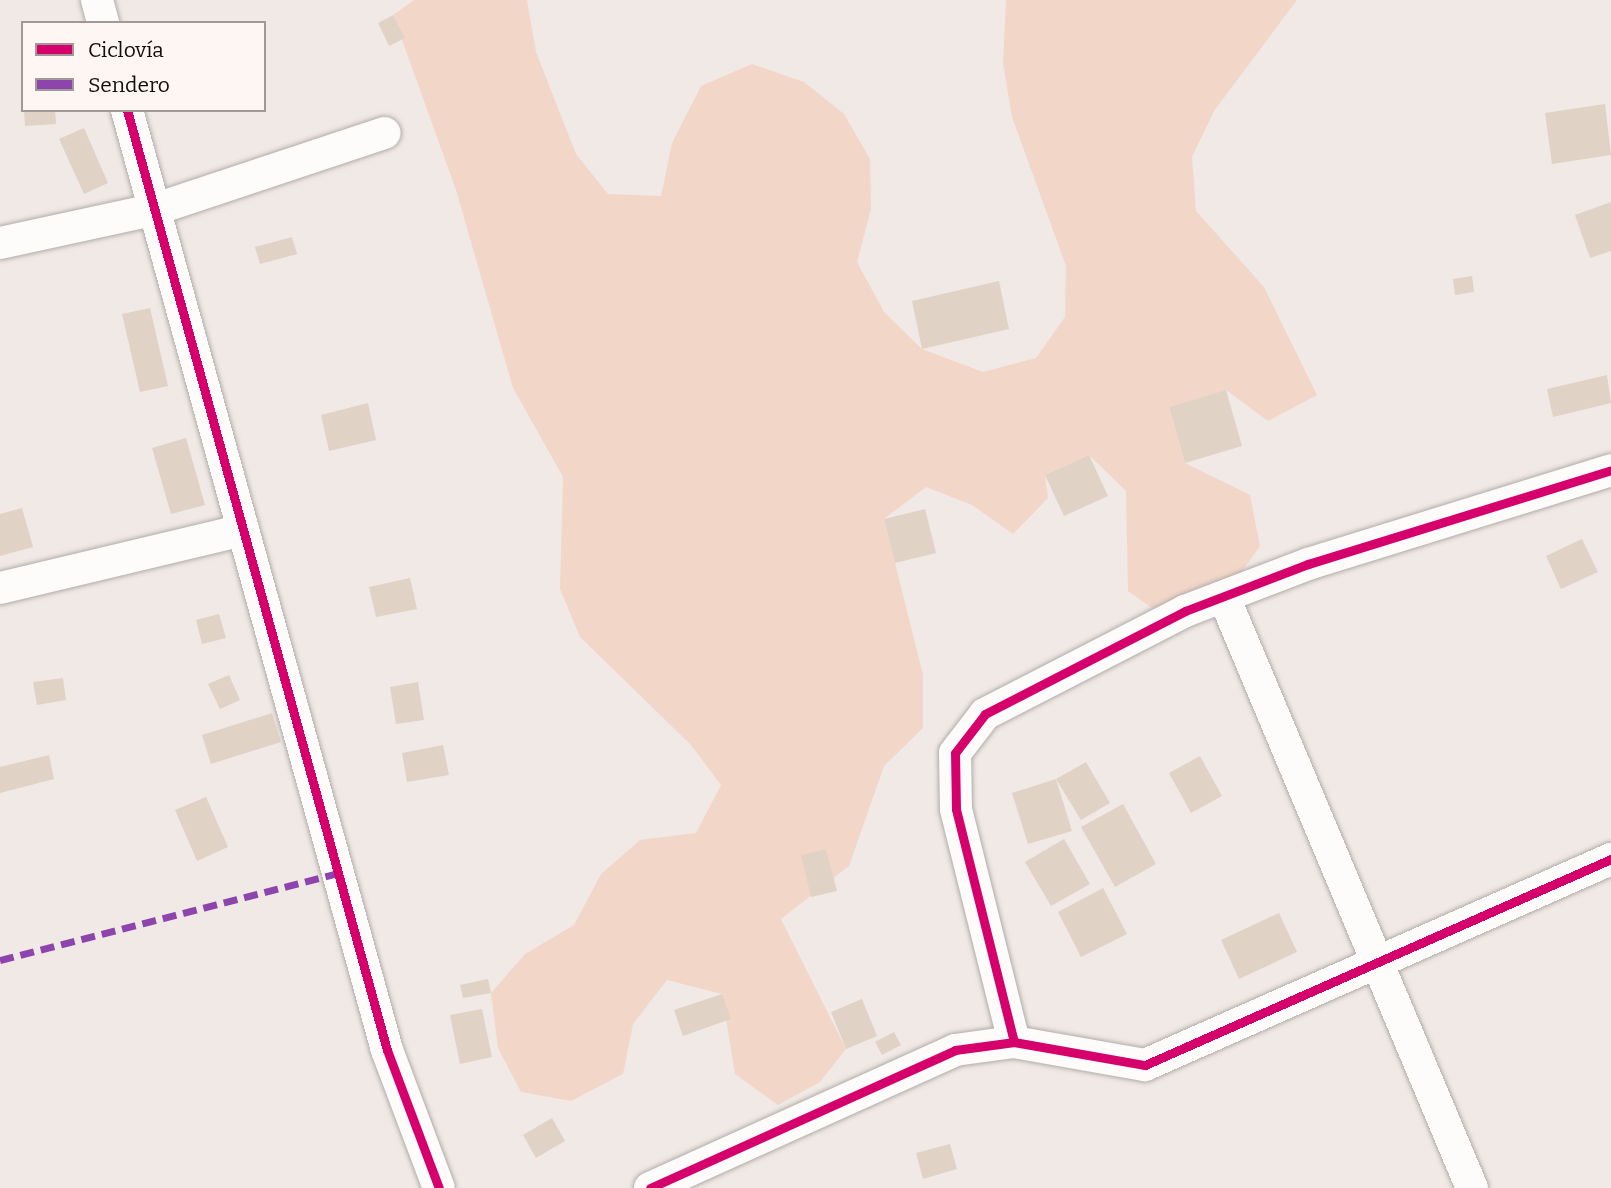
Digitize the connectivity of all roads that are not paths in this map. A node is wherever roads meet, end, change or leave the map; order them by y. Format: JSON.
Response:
{"nodes":[{"id":1,"x":97,"y":0,"type":"edge"},
{"id":2,"x":102,"y":21,"type":"edge"},
{"id":3,"x":128,"y":112,"type":"edge"},
{"id":4,"x":386,"y":133,"type":"dead end"},
{"id":5,"x":153,"y":210,"type":"junction"},
{"id":6,"x":0,"y":243,"type":"edge"},
{"id":7,"x":1611,"y":470,"type":"edge"},
{"id":8,"x":239,"y":531,"type":"junction"},
{"id":9,"x":0,"y":588,"type":"edge"},
{"id":10,"x":1224,"y":597,"type":"junction"},
{"id":11,"x":1611,"y":859,"type":"edge"},
{"id":12,"x":1374,"y":964,"type":"junction"},
{"id":13,"x":1014,"y":1042,"type":"junction"},
{"id":14,"x":439,"y":1188,"type":"edge"},
{"id":15,"x":650,"y":1188,"type":"edge"},
{"id":16,"x":1472,"y":1188,"type":"edge"}],
"edges":[{"from":1,"to":2,"type":"street"},
{"from":3,"to":5,"type":"street"},
{"from":4,"to":5,"type":"street"},
{"from":5,"to":6,"type":"street"},
{"from":5,"to":8,"type":"street"},
{"from":7,"to":10,"type":"street"},
{"from":8,"to":9,"type":"street"},
{"from":8,"to":14,"type":"street"},
{"from":10,"to":12,"type":"street"},
{"from":10,"to":13,"type":"street"},
{"from":11,"to":12,"type":"street"},
{"from":12,"to":13,"type":"street"},
{"from":12,"to":16,"type":"street"},
{"from":13,"to":15,"type":"street"}]}
